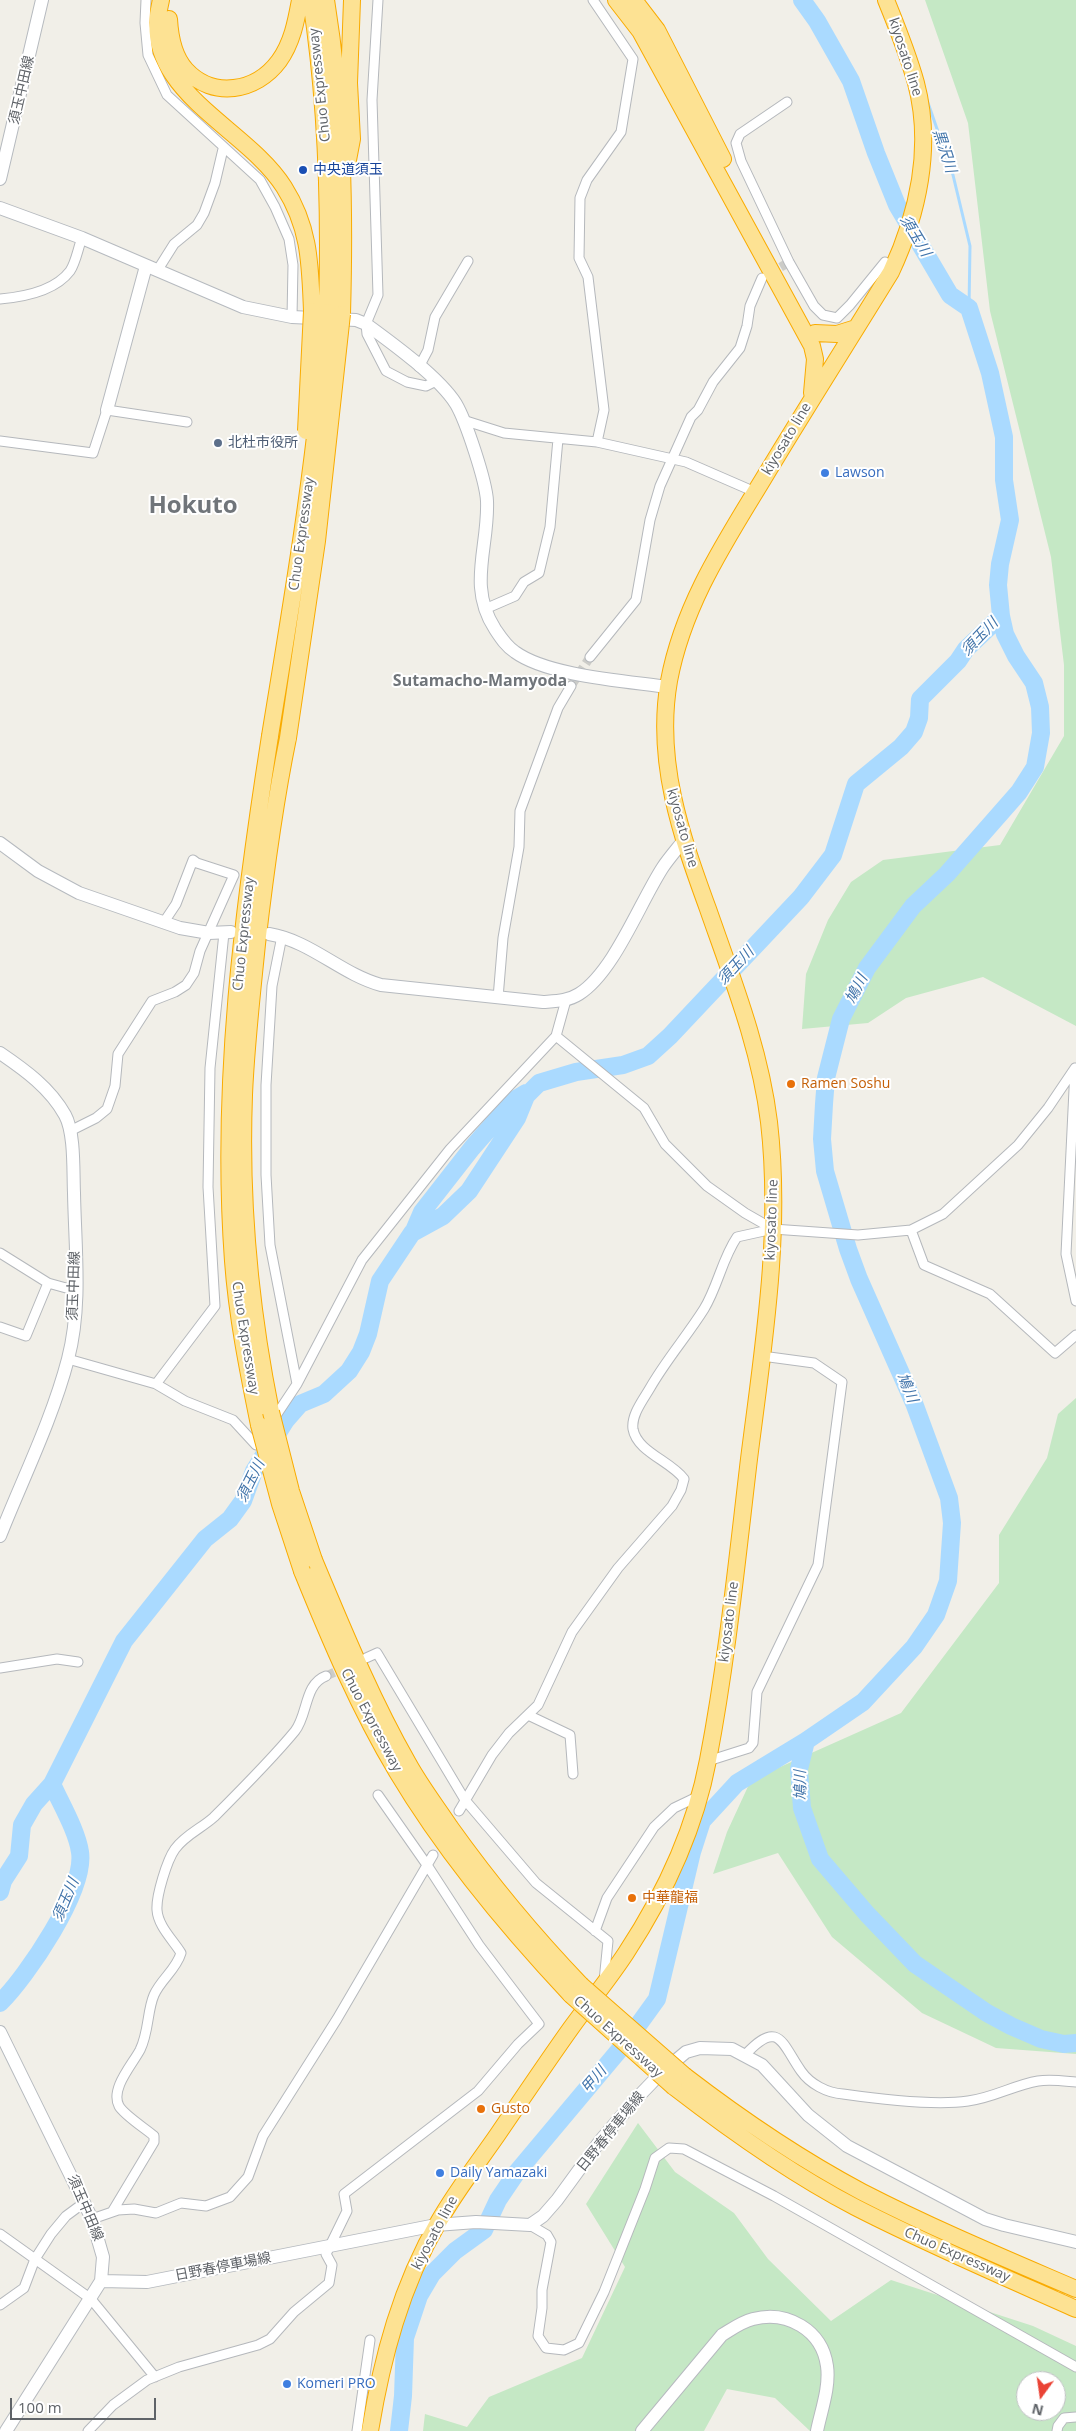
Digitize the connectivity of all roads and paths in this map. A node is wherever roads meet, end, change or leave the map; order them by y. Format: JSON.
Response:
{"nodes":[{"id":1,"x":42,"y":0,"type":"edge"},
{"id":2,"x":146,"y":0,"type":"edge"},
{"id":3,"x":161,"y":0,"type":"edge"},
{"id":4,"x":172,"y":0,"type":"edge"},
{"id":5,"x":300,"y":0,"type":"edge"},
{"id":6,"x":311,"y":0,"type":"edge"},
{"id":7,"x":326,"y":0,"type":"edge"},
{"id":8,"x":352,"y":0,"type":"edge"},
{"id":9,"x":378,"y":0,"type":"edge"},
{"id":10,"x":593,"y":0,"type":"edge"},
{"id":11,"x":616,"y":0,"type":"edge"},
{"id":12,"x":634,"y":0,"type":"edge"},
{"id":13,"x":886,"y":0,"type":"edge"},
{"id":14,"x":787,"y":102,"type":"dead end"},
{"id":15,"x":692,"y":109,"type":"junction"},
{"id":16,"x":223,"y":149,"type":"junction"},
{"id":17,"x":0,"y":178,"type":"edge"},
{"id":18,"x":344,"y":184,"type":"junction"},
{"id":19,"x":0,"y":208,"type":"edge"},
{"id":20,"x":82,"y":238,"type":"junction"},
{"id":21,"x":468,"y":261,"type":"dead end"},
{"id":22,"x":888,"y":267,"type":"junction"},
{"id":23,"x":151,"y":268,"type":"junction"},
{"id":24,"x":762,"y":278,"type":"tunnel mouth"},
{"id":25,"x":0,"y":299,"type":"edge"},
{"id":26,"x":327,"y":312,"type":"junction"},
{"id":27,"x":292,"y":317,"type":"junction"},
{"id":28,"x":366,"y":324,"type":"junction"},
{"id":29,"x":856,"y":328,"type":"junction"},
{"id":30,"x":816,"y":342,"type":"junction"},
{"id":31,"x":845,"y":344,"type":"junction"},
{"id":32,"x":419,"y":367,"type":"junction"},
{"id":33,"x":824,"y":378,"type":"junction"},
{"id":34,"x":436,"y":381,"type":"junction"},
{"id":35,"x":812,"y":398,"type":"junction"},
{"id":36,"x":107,"y":410,"type":"junction"},
{"id":37,"x":463,"y":420,"type":"junction"},
{"id":38,"x":187,"y":422,"type":"dead end"},
{"id":39,"x":558,"y":439,"type":"junction"},
{"id":40,"x":0,"y":441,"type":"edge"},
{"id":41,"x":597,"y":442,"type":"junction"},
{"id":42,"x":673,"y":458,"type":"junction"},
{"id":43,"x":755,"y":492,"type":"junction"},
{"id":44,"x":485,"y":609,"type":"junction"},
{"id":45,"x":590,"y":657,"type":"tunnel mouth"},
{"id":46,"x":571,"y":686,"type":"tunnel mouth"},
{"id":47,"x":668,"y":687,"type":"junction"},
{"id":48,"x":684,"y":840,"type":"junction"},
{"id":49,"x":0,"y":843,"type":"edge"},
{"id":50,"x":164,"y":922,"type":"junction"},
{"id":51,"x":209,"y":933,"type":"junction"},
{"id":52,"x":228,"y":933,"type":"joint"},
{"id":53,"x":275,"y":935,"type":"joint"},
{"id":54,"x":498,"y":998,"type":"junction"},
{"id":55,"x":566,"y":1000,"type":"junction"},
{"id":56,"x":556,"y":1036,"type":"junction"},
{"id":57,"x":0,"y":1052,"type":"edge"},
{"id":58,"x":1075,"y":1066,"type":"edge"},
{"id":59,"x":70,"y":1130,"type":"junction"},
{"id":60,"x":773,"y":1229,"type":"junction"},
{"id":61,"x":911,"y":1230,"type":"junction"},
{"id":62,"x":0,"y":1253,"type":"edge"},
{"id":63,"x":48,"y":1284,"type":"junction"},
{"id":64,"x":76,"y":1291,"type":"junction"},
{"id":65,"x":1076,"y":1301,"type":"edge"},
{"id":66,"x":0,"y":1327,"type":"edge"},
{"id":67,"x":1076,"y":1335,"type":"edge"},
{"id":68,"x":762,"y":1356,"type":"junction"},
{"id":69,"x":68,"y":1358,"type":"junction"},
{"id":70,"x":156,"y":1384,"type":"junction"},
{"id":71,"x":297,"y":1384,"type":"junction"},
{"id":72,"x":0,"y":1536,"type":"edge"},
{"id":73,"x":366,"y":1658,"type":"dead end"},
{"id":74,"x":78,"y":1662,"type":"dead end"},
{"id":75,"x":0,"y":1668,"type":"edge"},
{"id":76,"x":326,"y":1676,"type":"tunnel mouth"},
{"id":77,"x":528,"y":1715,"type":"junction"},
{"id":78,"x":708,"y":1761,"type":"junction"},
{"id":79,"x":573,"y":1774,"type":"dead end"},
{"id":80,"x":378,"y":1795,"type":"dead end"},
{"id":81,"x":699,"y":1796,"type":"junction"},
{"id":82,"x":465,"y":1800,"type":"junction"},
{"id":83,"x":459,"y":1811,"type":"dead end"},
{"id":84,"x":432,"y":1855,"type":"dead end"},
{"id":85,"x":427,"y":1864,"type":"junction"},
{"id":86,"x":595,"y":1931,"type":"junction"},
{"id":87,"x":604,"y":1983,"type":"junction"},
{"id":88,"x":576,"y":1990,"type":"junction"},
{"id":89,"x":0,"y":2032,"type":"edge"},
{"id":90,"x":745,"y":2055,"type":"junction"},
{"id":91,"x":679,"y":2082,"type":"junction"},
{"id":92,"x":1076,"y":2082,"type":"edge"},
{"id":93,"x":85,"y":2202,"type":"junction"},
{"id":94,"x":112,"y":2212,"type":"junction"},
{"id":95,"x":92,"y":2219,"type":"junction"},
{"id":96,"x":530,"y":2225,"type":"junction"},
{"id":97,"x":436,"y":2226,"type":"junction"},
{"id":98,"x":0,"y":2234,"type":"edge"},
{"id":99,"x":1076,"y":2242,"type":"edge"},
{"id":100,"x":329,"y":2246,"type":"junction"},
{"id":101,"x":35,"y":2258,"type":"junction"},
{"id":102,"x":101,"y":2281,"type":"junction"},
{"id":103,"x":1076,"y":2290,"type":"edge"},
{"id":104,"x":91,"y":2299,"type":"junction"},
{"id":105,"x":0,"y":2305,"type":"edge"},
{"id":106,"x":1076,"y":2309,"type":"edge"},
{"id":107,"x":370,"y":2340,"type":"dead end"},
{"id":108,"x":1076,"y":2367,"type":"edge"},
{"id":109,"x":155,"y":2377,"type":"junction"},
{"id":110,"x":1076,"y":2417,"type":"edge"},
{"id":111,"x":6,"y":2431,"type":"edge"},
{"id":112,"x":88,"y":2431,"type":"edge"},
{"id":113,"x":357,"y":2431,"type":"edge"},
{"id":114,"x":370,"y":2431,"type":"edge"},
{"id":115,"x":642,"y":2431,"type":"edge"},
{"id":116,"x":816,"y":2431,"type":"edge"},
{"id":117,"x":1056,"y":2431,"type":"edge"}],
"edges":[{"from":1,"to":17,"type":"main road","name":"須玉中田線"},
{"from":2,"to":16,"type":"street"},
{"from":3,"to":26,"type":"highway"},
{"from":4,"to":5,"type":"highway"},
{"from":6,"to":26,"type":"highway","name":"Chuo Expressway"},
{"from":7,"to":18,"type":"highway","name":"Chuo Expressway"},
{"from":8,"to":18,"type":"highway"},
{"from":9,"to":28,"type":"street"},
{"from":10,"to":41,"type":"street"},
{"from":11,"to":15,"type":"highway"},
{"from":12,"to":15,"type":"highway"},
{"from":13,"to":22,"type":"highway","name":"kiyosato line"},
{"from":14,"to":22,"type":"street"},
{"from":15,"to":30,"type":"highway"},
{"from":16,"to":23,"type":"street"},
{"from":16,"to":27,"type":"street"},
{"from":18,"to":26,"type":"highway","name":"Chuo Expressway"},
{"from":19,"to":20,"type":"main road"},
{"from":20,"to":23,"type":"main road"},
{"from":20,"to":25,"type":"street"},
{"from":21,"to":32,"type":"street"},
{"from":22,"to":29,"type":"highway","name":"kiyosato line"},
{"from":23,"to":27,"type":"main road"},
{"from":23,"to":36,"type":"main road"},
{"from":24,"to":42,"type":"street"},
{"from":26,"to":88,"type":"highway","name":"Chuo Expressway","bridge":true},
{"from":26,"to":88,"type":"highway","name":"Chuo Expressway","bridge":true},
{"from":27,"to":28,"type":"main road"},
{"from":28,"to":32,"type":"main road"},
{"from":28,"to":34,"type":"street"},
{"from":29,"to":30,"type":"highway"},
{"from":29,"to":31,"type":"highway","name":"kiyosato line"},
{"from":30,"to":31,"type":"highway"},
{"from":30,"to":33,"type":"highway"},
{"from":30,"to":35,"type":"highway"},
{"from":31,"to":33,"type":"highway","name":"kiyosato line"},
{"from":32,"to":34,"type":"main road"},
{"from":33,"to":35,"type":"highway","name":"kiyosato line"},
{"from":34,"to":37,"type":"main road"},
{"from":35,"to":43,"type":"highway","name":"kiyosato line"},
{"from":36,"to":38,"type":"street"},
{"from":36,"to":40,"type":"street"},
{"from":37,"to":39,"type":"street"},
{"from":37,"to":44,"type":"main road"},
{"from":39,"to":41,"type":"street"},
{"from":39,"to":44,"type":"street"},
{"from":41,"to":42,"type":"street"},
{"from":42,"to":43,"type":"street"},
{"from":42,"to":45,"type":"street"},
{"from":43,"to":47,"type":"highway","name":"kiyosato line"},
{"from":44,"to":47,"type":"main road"},
{"from":46,"to":54,"type":"street"},
{"from":47,"to":48,"type":"highway","name":"kiyosato line"},
{"from":48,"to":55,"type":"main road"},
{"from":48,"to":60,"type":"highway","name":"kiyosato line"},
{"from":49,"to":50,"type":"main road"},
{"from":50,"to":51,"type":"main road"},
{"from":50,"to":51,"type":"street"},
{"from":51,"to":52,"type":"main road"},
{"from":51,"to":59,"type":"street"},
{"from":52,"to":70,"type":"street"},
{"from":53,"to":54,"type":"main road"},
{"from":53,"to":71,"type":"street"},
{"from":54,"to":55,"type":"main road"},
{"from":55,"to":56,"type":"street"},
{"from":56,"to":60,"type":"street"},
{"from":56,"to":71,"type":"street"},
{"from":57,"to":59,"type":"main road","name":"須玉中田線"},
{"from":58,"to":61,"type":"street"},
{"from":58,"to":65,"type":"street"},
{"from":59,"to":64,"type":"main road","name":"須玉中田線"},
{"from":60,"to":61,"type":"street"},
{"from":60,"to":68,"type":"highway","name":"kiyosato line"},
{"from":60,"to":77,"type":"street"},
{"from":61,"to":67,"type":"street"},
{"from":62,"to":63,"type":"street"},
{"from":63,"to":64,"type":"street"},
{"from":63,"to":66,"type":"street"},
{"from":64,"to":69,"type":"main road","name":"須玉中田線"},
{"from":68,"to":78,"type":"highway","name":"kiyosato line"},
{"from":68,"to":78,"type":"street"},
{"from":69,"to":70,"type":"street"},
{"from":69,"to":72,"type":"main road","name":"須玉中田線"},
{"from":70,"to":71,"type":"street"},
{"from":73,"to":82,"type":"street"},
{"from":74,"to":75,"type":"street"},
{"from":76,"to":94,"type":"street"},
{"from":77,"to":79,"type":"street"},
{"from":77,"to":82,"type":"street"},
{"from":78,"to":81,"type":"highway","name":"kiyosato line"},
{"from":80,"to":85,"type":"street"},
{"from":81,"to":86,"type":"street"},
{"from":81,"to":87,"type":"highway","name":"kiyosato line"},
{"from":82,"to":83,"type":"street"},
{"from":82,"to":86,"type":"street"},
{"from":84,"to":85,"type":"street"},
{"from":85,"to":94,"type":"street"},
{"from":85,"to":100,"type":"street"},
{"from":86,"to":87,"type":"street"},
{"from":87,"to":97,"type":"highway","name":"kiyosato line"},
{"from":88,"to":91,"type":"highway","name":"Chuo Expressway","bridge":true},
{"from":89,"to":93,"type":"main road","name":"須玉中田線"},
{"from":90,"to":92,"type":"street"},
{"from":90,"to":96,"type":"main road","name":"日野春停車場線"},
{"from":90,"to":99,"type":"main road","name":"日野春停車場線"},
{"from":91,"to":103,"type":"highway","name":"Chuo Expressway"},
{"from":91,"to":106,"type":"highway","name":"Chuo Expressway"},
{"from":93,"to":95,"type":"main road","name":"須玉中田線"},
{"from":93,"to":101,"type":"street"},
{"from":94,"to":95,"type":"street"},
{"from":95,"to":102,"type":"main road","name":"須玉中田線"},
{"from":96,"to":97,"type":"main road","name":"日野春停車場線"},
{"from":96,"to":108,"type":"street"},
{"from":97,"to":100,"type":"main road","name":"日野春停車場線"},
{"from":97,"to":114,"type":"highway","name":"kiyosato line"},
{"from":98,"to":101,"type":"street"},
{"from":100,"to":102,"type":"main road","name":"日野春停車場線"},
{"from":100,"to":109,"type":"street"},
{"from":101,"to":104,"type":"street"},
{"from":101,"to":105,"type":"street"},
{"from":102,"to":104,"type":"main road","name":"須玉中田線"},
{"from":104,"to":109,"type":"street"},
{"from":104,"to":111,"type":"main road","name":"須玉中田線"},
{"from":107,"to":113,"type":"street"},
{"from":109,"to":112,"type":"street"},
{"from":110,"to":117,"type":"street"},
{"from":115,"to":116,"type":"main road"}]}
